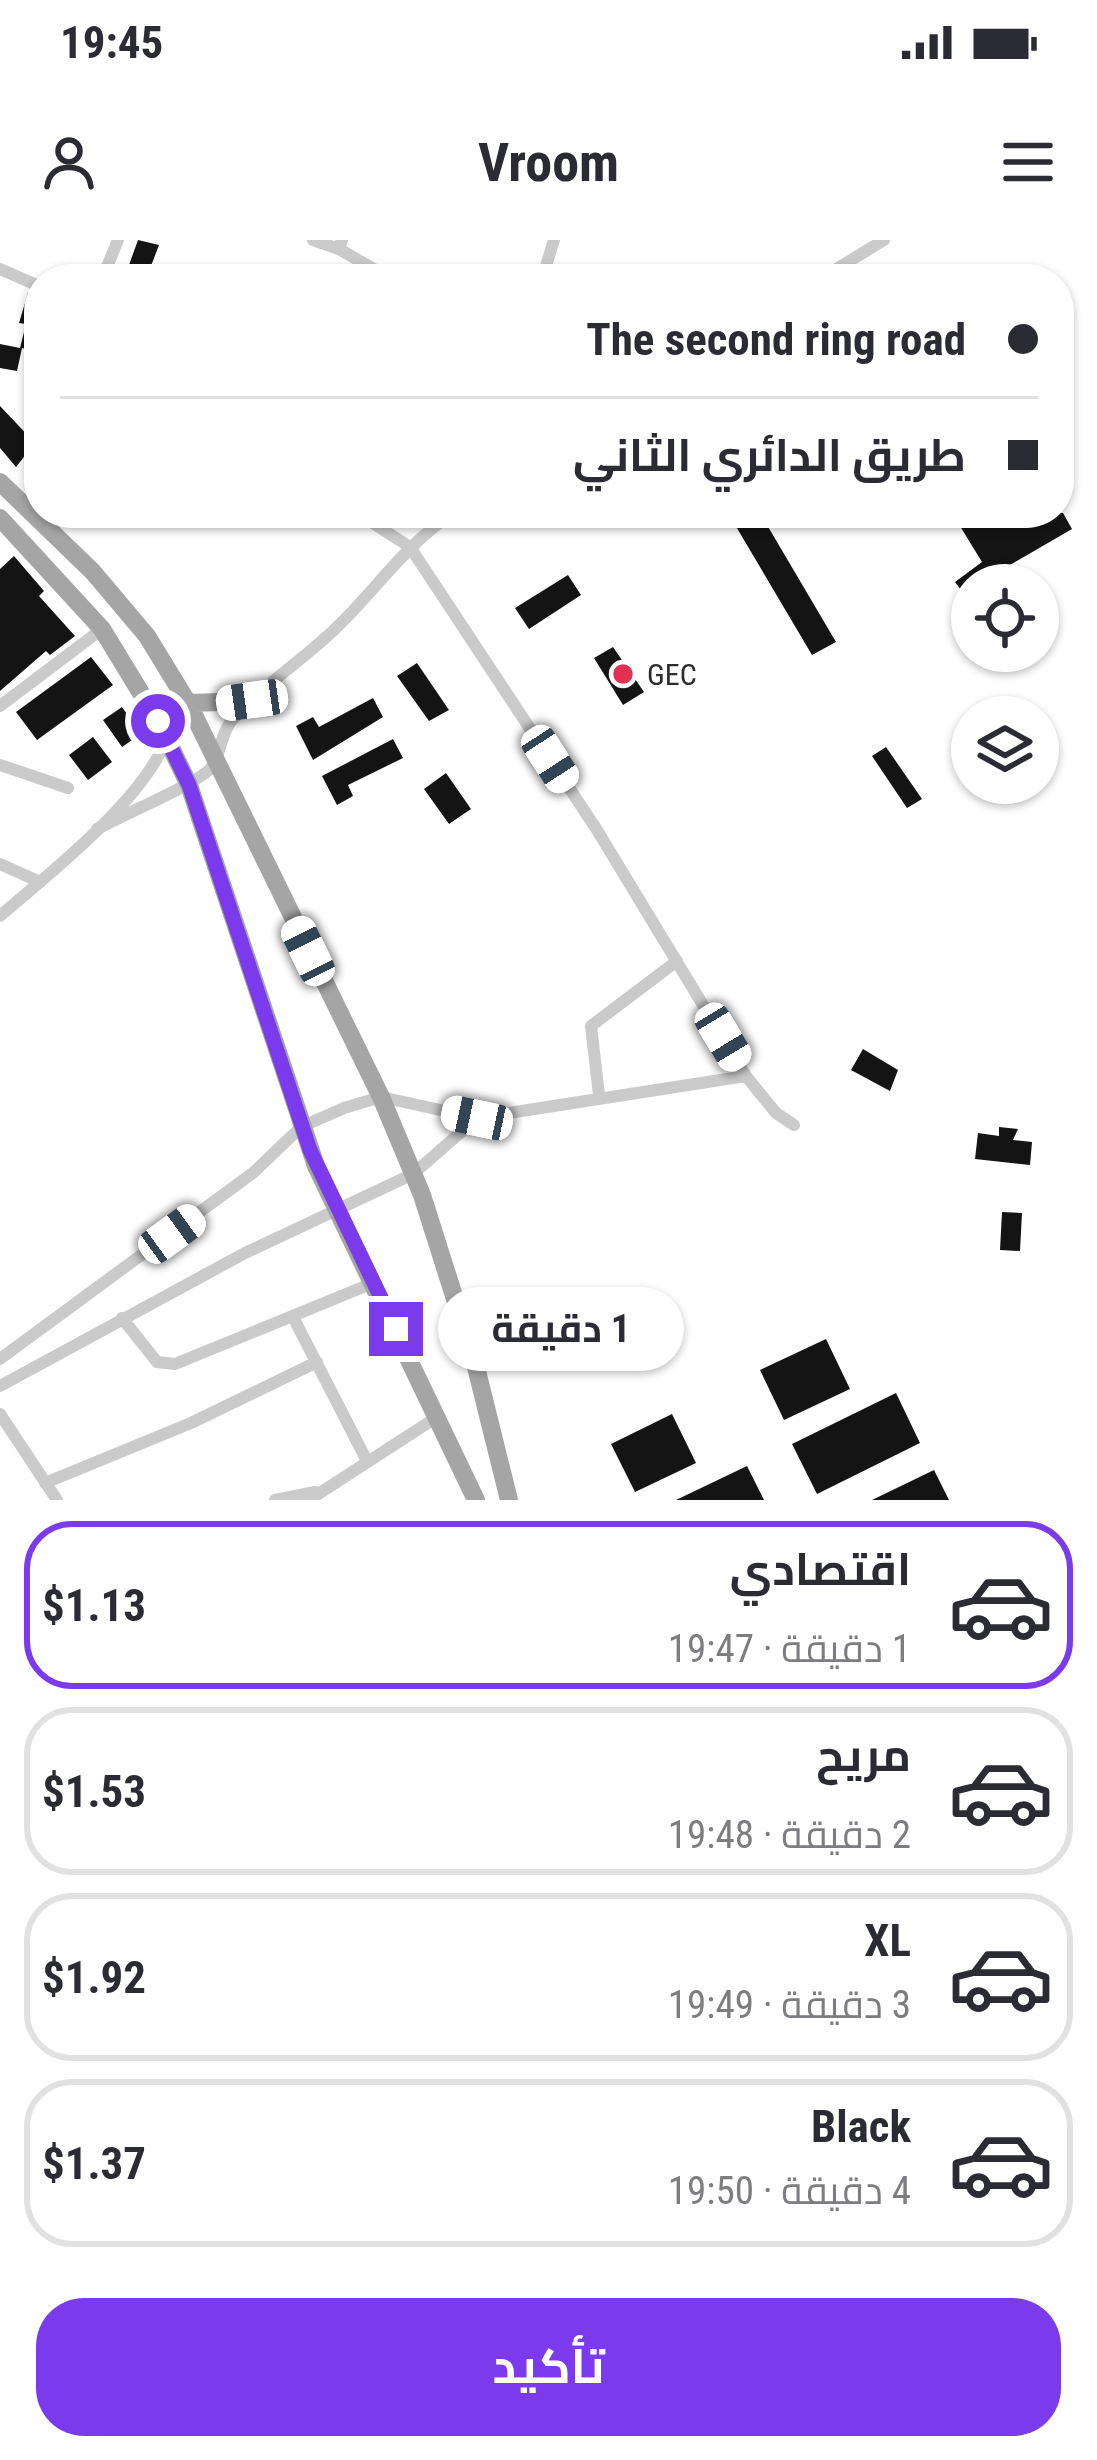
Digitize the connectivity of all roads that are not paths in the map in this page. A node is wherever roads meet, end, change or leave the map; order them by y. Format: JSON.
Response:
{"nodes":[{"id":1,"x":313,"y":240,"type":"edge"},
{"id":2,"x":884,"y":240,"type":"edge"},
{"id":3,"x":340,"y":244,"type":"edge"},
{"id":4,"x":369,"y":264,"type":"edge"},
{"id":5,"x":845,"y":264,"type":"edge"},
{"id":6,"x":0,"y":482,"type":"edge"},
{"id":7,"x":24,"y":505,"type":"edge"},
{"id":8,"x":0,"y":518,"type":"edge"},
{"id":9,"x":48,"y":528,"type":"edge"},
{"id":10,"x":380,"y":528,"type":"edge"},
{"id":11,"x":430,"y":528,"type":"edge"},
{"id":12,"x":16,"y":535,"type":"junction"},
{"id":13,"x":410,"y":547,"type":"junction"},
{"id":14,"x":0,"y":548,"type":"edge"},
{"id":15,"x":102,"y":629,"type":"junction"},
{"id":16,"x":252,"y":700,"type":"junction"},
{"id":17,"x":188,"y":703,"type":"junction"},
{"id":18,"x":0,"y":706,"type":"edge"},
{"id":19,"x":166,"y":740,"type":"junction"},
{"id":20,"x":0,"y":765,"type":"edge"},
{"id":21,"x":214,"y":765,"type":"junction"},
{"id":22,"x":189,"y":785,"type":"junction"},
{"id":23,"x":68,"y":788,"type":"dead end"},
{"id":24,"x":98,"y":829,"type":"junction"},
{"id":25,"x":0,"y":864,"type":"edge"},
{"id":26,"x":40,"y":882,"type":"junction"},
{"id":27,"x":0,"y":916,"type":"edge"},
{"id":28,"x":677,"y":961,"type":"junction"},
{"id":29,"x":746,"y":1076,"type":"junction"},
{"id":30,"x":599,"y":1095,"type":"junction"},
{"id":31,"x":381,"y":1097,"type":"junction"},
{"id":32,"x":477,"y":1118,"type":"junction"},
{"id":33,"x":794,"y":1125,"type":"dead end"},
{"id":34,"x":301,"y":1127,"type":"junction"},
{"id":35,"x":413,"y":1174,"type":"junction"},
{"id":36,"x":335,"y":1208,"type":"junction"},
{"id":37,"x":373,"y":1283,"type":"junction"},
{"id":38,"x":293,"y":1317,"type":"junction"},
{"id":39,"x":122,"y":1318,"type":"junction"},
{"id":40,"x":0,"y":1359,"type":"edge"},
{"id":41,"x":317,"y":1362,"type":"junction"},
{"id":42,"x":0,"y":1385,"type":"edge"},
{"id":43,"x":0,"y":1414,"type":"edge"},
{"id":44,"x":437,"y":1417,"type":"junction"},
{"id":45,"x":367,"y":1461,"type":"junction"},
{"id":46,"x":45,"y":1483,"type":"junction"},
{"id":47,"x":314,"y":1496,"type":"edge"},
{"id":48,"x":57,"y":1500,"type":"edge"},
{"id":49,"x":274,"y":1500,"type":"edge"},
{"id":50,"x":476,"y":1500,"type":"edge"},
{"id":51,"x":509,"y":1500,"type":"edge"}],
"edges":[{"from":1,"to":3,"type":"street"},
{"from":2,"to":5,"type":"street"},
{"from":3,"to":4,"type":"street"},
{"from":6,"to":7,"type":"main road"},
{"from":8,"to":12,"type":"main road"},
{"from":9,"to":17,"type":"main road"},
{"from":10,"to":13,"type":"street"},
{"from":11,"to":13,"type":"street"},
{"from":12,"to":14,"type":"street"},
{"from":12,"to":15,"type":"main road"},
{"from":13,"to":16,"type":"street"},
{"from":13,"to":28,"type":"street"},
{"from":15,"to":18,"type":"street"},
{"from":15,"to":19,"type":"main road"},
{"from":16,"to":17,"type":"main road"},
{"from":16,"to":21,"type":"street"},
{"from":17,"to":21,"type":"main road"},
{"from":19,"to":22,"type":"main road"},
{"from":19,"to":24,"type":"street"},
{"from":20,"to":23,"type":"street"},
{"from":21,"to":22,"type":"street"},
{"from":21,"to":31,"type":"main road"},
{"from":22,"to":24,"type":"street"},
{"from":22,"to":34,"type":"main road"},
{"from":24,"to":26,"type":"street"},
{"from":25,"to":26,"type":"street"},
{"from":26,"to":27,"type":"street"},
{"from":28,"to":29,"type":"street"},
{"from":28,"to":30,"type":"street"},
{"from":29,"to":30,"type":"street"},
{"from":29,"to":33,"type":"street"},
{"from":30,"to":32,"type":"street"},
{"from":31,"to":32,"type":"street"},
{"from":31,"to":34,"type":"street"},
{"from":31,"to":35,"type":"main road"},
{"from":32,"to":35,"type":"street"},
{"from":34,"to":36,"type":"main road"},
{"from":34,"to":40,"type":"street"},
{"from":35,"to":36,"type":"street"},
{"from":35,"to":51,"type":"main road"},
{"from":36,"to":37,"type":"main road"},
{"from":36,"to":39,"type":"street"},
{"from":37,"to":38,"type":"street"},
{"from":37,"to":44,"type":"main road"},
{"from":38,"to":39,"type":"street"},
{"from":38,"to":41,"type":"street"},
{"from":39,"to":42,"type":"street"},
{"from":41,"to":45,"type":"street"},
{"from":41,"to":46,"type":"street"},
{"from":43,"to":46,"type":"street"},
{"from":44,"to":45,"type":"street"},
{"from":44,"to":50,"type":"main road"},
{"from":45,"to":47,"type":"street"},
{"from":46,"to":48,"type":"street"},
{"from":47,"to":49,"type":"street"}]}
